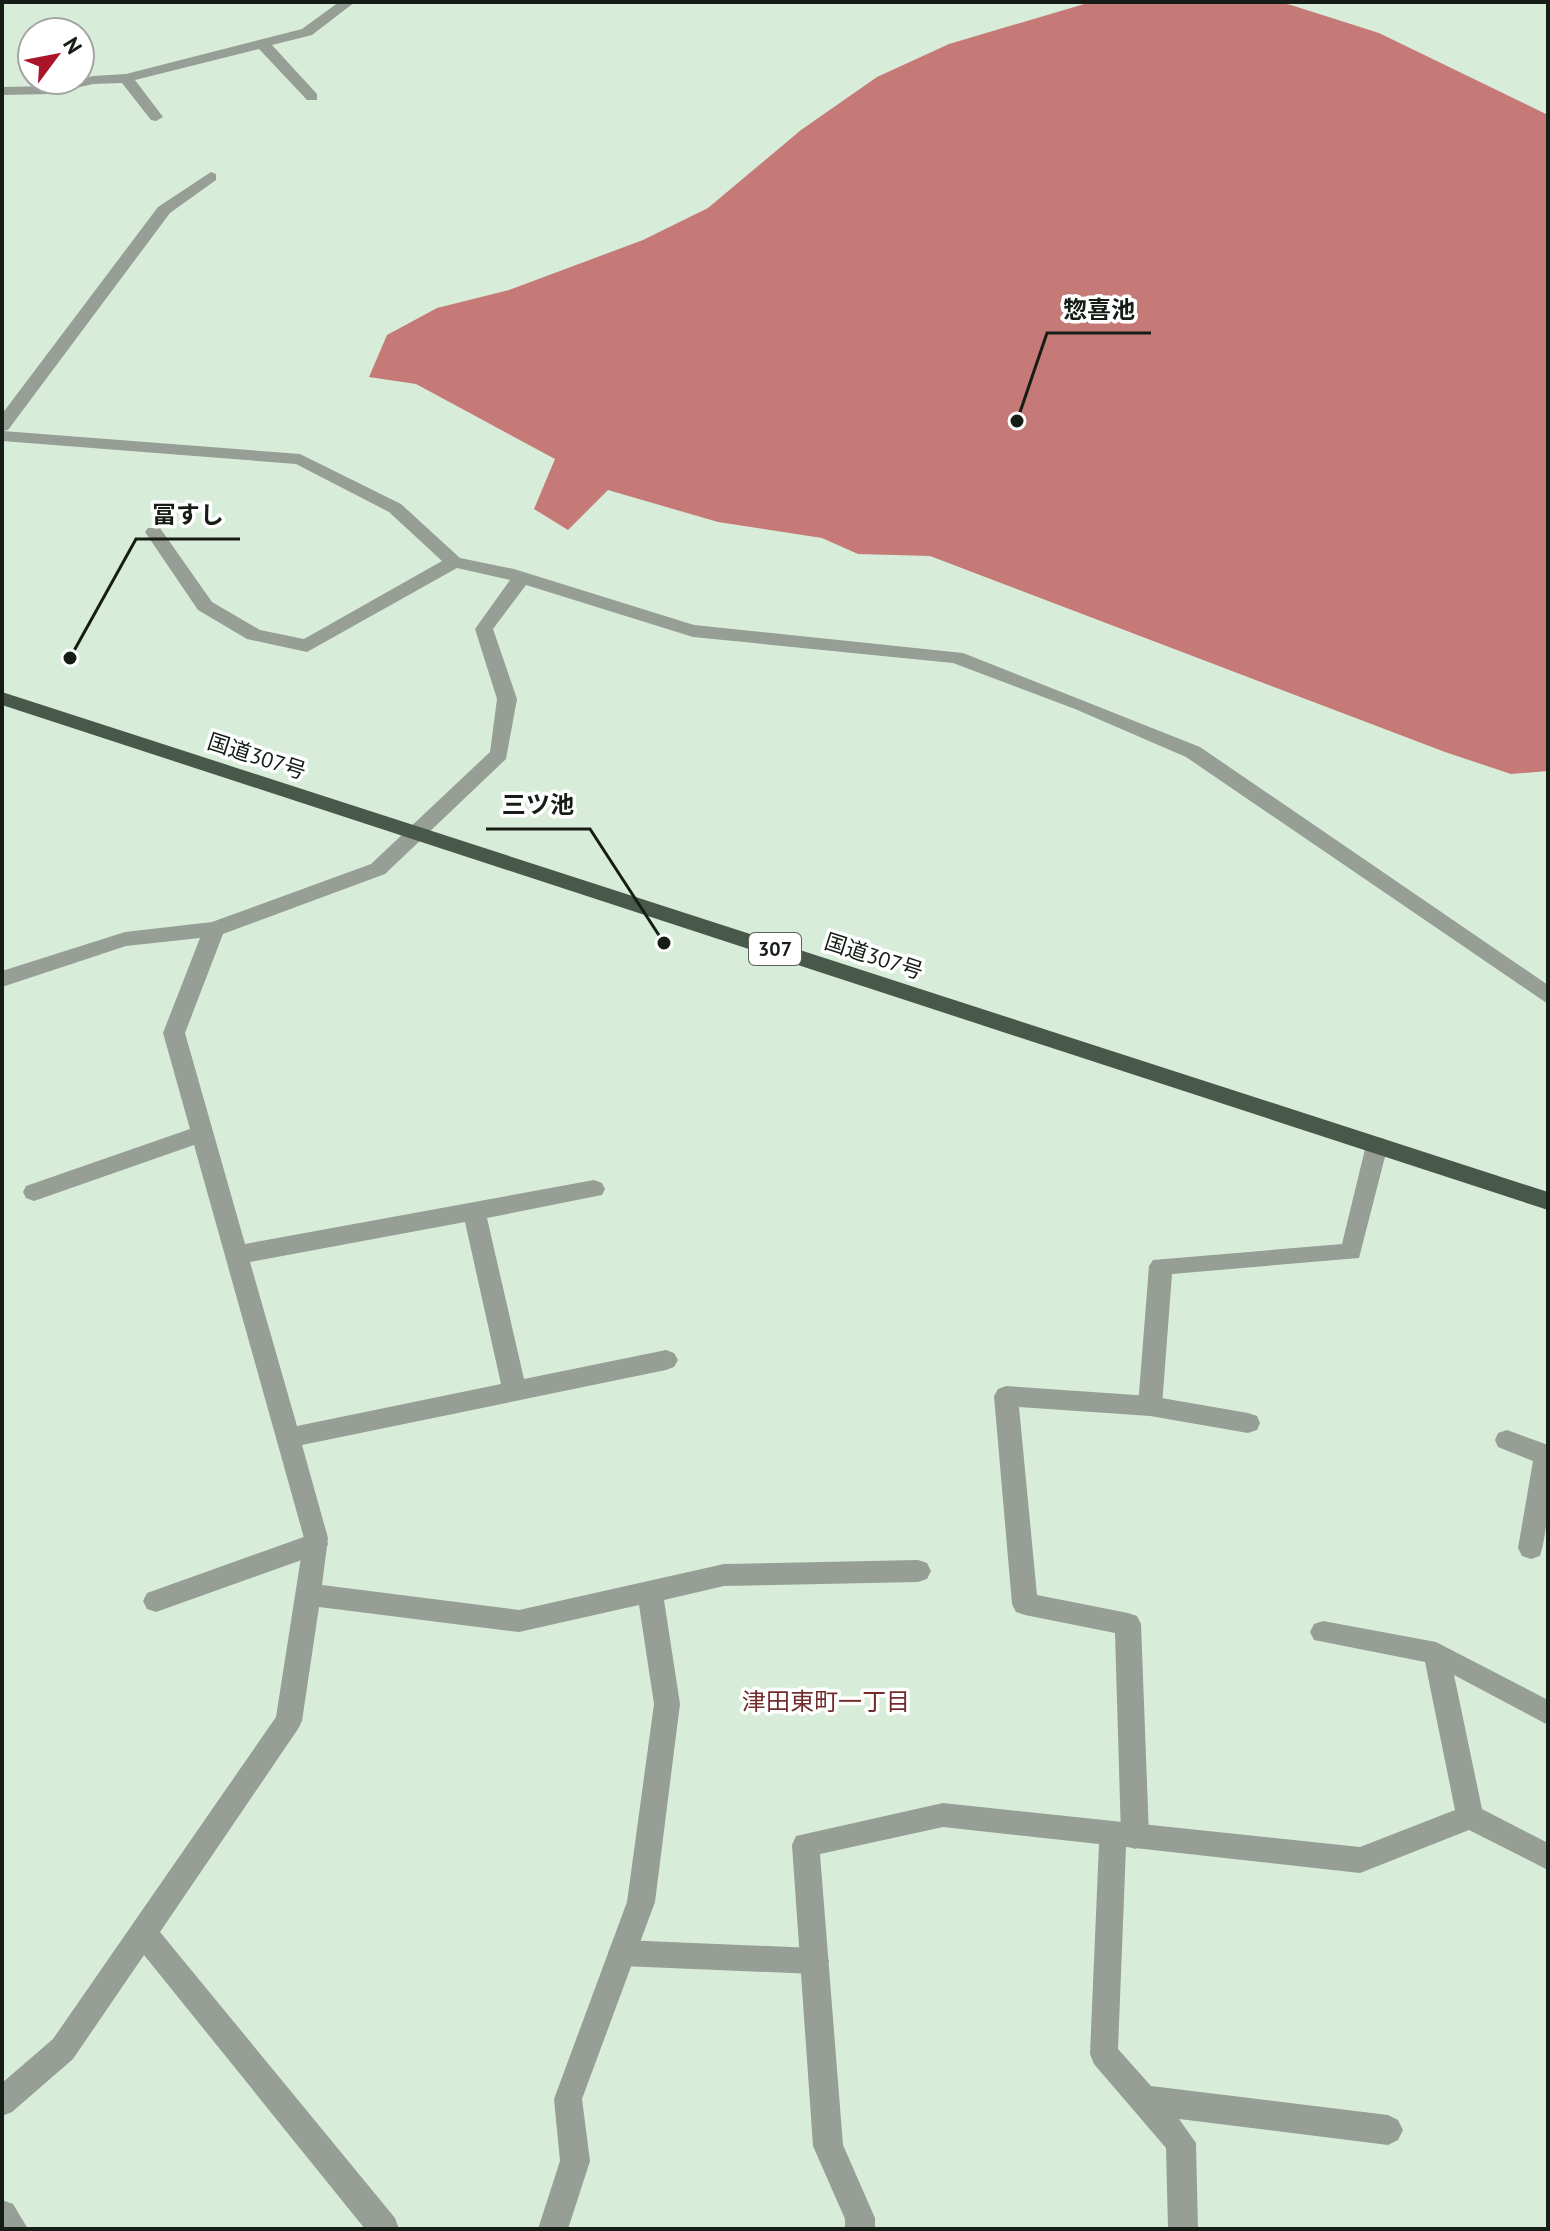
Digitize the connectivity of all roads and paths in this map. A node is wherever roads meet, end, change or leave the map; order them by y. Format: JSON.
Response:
{"nodes":[{"id":1,"x":348,"y":2,"type":"edge"},
{"id":2,"x":262,"y":43,"type":"junction"},
{"id":3,"x":126,"y":78,"type":"junction"},
{"id":4,"x":2,"y":91,"type":"edge"},
{"id":5,"x":312,"y":97,"type":"dead end"},
{"id":6,"x":156,"y":117,"type":"dead end"},
{"id":7,"x":211,"y":177,"type":"dead end"},
{"id":8,"x":2,"y":426,"type":"edge"},
{"id":9,"x":2,"y":436,"type":"edge"},
{"id":10,"x":154,"y":532,"type":"dead end"},
{"id":11,"x":454,"y":562,"type":"junction"},
{"id":12,"x":521,"y":578,"type":"junction"},
{"id":13,"x":2,"y":698,"type":"edge"},
{"id":14,"x":414,"y":833,"type":"junction"},
{"id":15,"x":214,"y":929,"type":"junction"},
{"id":16,"x":2,"y":979,"type":"edge"},
{"id":17,"x":1548,"y":996,"type":"edge"},
{"id":18,"x":203,"y":1133,"type":"junction"},
{"id":19,"x":1377,"y":1145,"type":"junction"},
{"id":20,"x":594,"y":1189,"type":"dead end"},
{"id":21,"x":34,"y":1192,"type":"dead end"},
{"id":22,"x":1548,"y":1201,"type":"edge"},
{"id":23,"x":474,"y":1211,"type":"junction"},
{"id":24,"x":236,"y":1255,"type":"junction"},
{"id":25,"x":666,"y":1360,"type":"dead end"},
{"id":26,"x":515,"y":1391,"type":"junction"},
{"id":27,"x":1150,"y":1406,"type":"junction"},
{"id":28,"x":1248,"y":1423,"type":"dead end"},
{"id":29,"x":288,"y":1438,"type":"junction"},
{"id":30,"x":1507,"y":1440,"type":"dead end"},
{"id":31,"x":1547,"y":1456,"type":"edge"},
{"id":32,"x":315,"y":1544,"type":"junction"},
{"id":33,"x":1531,"y":1548,"type":"dead end"},
{"id":34,"x":918,"y":1571,"type":"dead end"},
{"id":35,"x":650,"y":1592,"type":"junction"},
{"id":36,"x":307,"y":1594,"type":"junction"},
{"id":37,"x":156,"y":1601,"type":"dead end"},
{"id":38,"x":1323,"y":1632,"type":"dead end"},
{"id":39,"x":1436,"y":1653,"type":"junction"},
{"id":40,"x":1548,"y":1713,"type":"edge"},
{"id":41,"x":1470,"y":1817,"type":"junction"},
{"id":42,"x":1124,"y":1835,"type":"junction"},
{"id":43,"x":1548,"y":1857,"type":"edge"},
{"id":44,"x":143,"y":1933,"type":"junction"},
{"id":45,"x":622,"y":1953,"type":"junction"},
{"id":46,"x":815,"y":1961,"type":"junction"},
{"id":47,"x":1144,"y":2100,"type":"junction"},
{"id":48,"x":2,"y":2102,"type":"edge"},
{"id":49,"x":1388,"y":2130,"type":"dead end"},
{"id":50,"x":2,"y":2215,"type":"edge"},
{"id":51,"x":13,"y":2229,"type":"edge"},
{"id":52,"x":384,"y":2229,"type":"edge"},
{"id":53,"x":553,"y":2229,"type":"edge"},
{"id":54,"x":860,"y":2229,"type":"edge"},
{"id":55,"x":1183,"y":2229,"type":"edge"}],
"edges":[{"from":1,"to":2,"type":"street"},
{"from":2,"to":3,"type":"street"},
{"from":2,"to":5,"type":"street"},
{"from":3,"to":4,"type":"street"},
{"from":3,"to":6,"type":"street"},
{"from":7,"to":8,"type":"street"},
{"from":9,"to":11,"type":"street"},
{"from":10,"to":11,"type":"street"},
{"from":11,"to":12,"type":"street"},
{"from":12,"to":14,"type":"street"},
{"from":12,"to":17,"type":"street"},
{"from":13,"to":14,"type":"highway","name":"国道307号","number":"307"},
{"from":14,"to":15,"type":"street"},
{"from":14,"to":19,"type":"highway","name":"国道307号","number":"307"},
{"from":15,"to":16,"type":"street"},
{"from":15,"to":18,"type":"street"},
{"from":18,"to":21,"type":"street"},
{"from":18,"to":24,"type":"street"},
{"from":19,"to":22,"type":"highway","name":"国道307号","number":"307"},
{"from":19,"to":27,"type":"street"},
{"from":20,"to":23,"type":"street"},
{"from":23,"to":24,"type":"street"},
{"from":23,"to":26,"type":"street"},
{"from":24,"to":29,"type":"street"},
{"from":25,"to":26,"type":"street"},
{"from":26,"to":29,"type":"street"},
{"from":27,"to":28,"type":"street"},
{"from":27,"to":42,"type":"street"},
{"from":29,"to":32,"type":"street"},
{"from":30,"to":31,"type":"street"},
{"from":31,"to":33,"type":"street"},
{"from":32,"to":36,"type":"street"},
{"from":32,"to":37,"type":"street"},
{"from":34,"to":35,"type":"street"},
{"from":35,"to":36,"type":"street"},
{"from":35,"to":45,"type":"street"},
{"from":36,"to":44,"type":"street"},
{"from":38,"to":39,"type":"street"},
{"from":39,"to":40,"type":"street"},
{"from":39,"to":41,"type":"street"},
{"from":41,"to":42,"type":"street"},
{"from":41,"to":43,"type":"street"},
{"from":42,"to":46,"type":"street"},
{"from":42,"to":47,"type":"street"},
{"from":44,"to":48,"type":"street"},
{"from":44,"to":52,"type":"street"},
{"from":45,"to":46,"type":"street"},
{"from":45,"to":53,"type":"street"},
{"from":46,"to":54,"type":"street"},
{"from":47,"to":49,"type":"street"},
{"from":47,"to":55,"type":"street"},
{"from":50,"to":51,"type":"street"}]}
